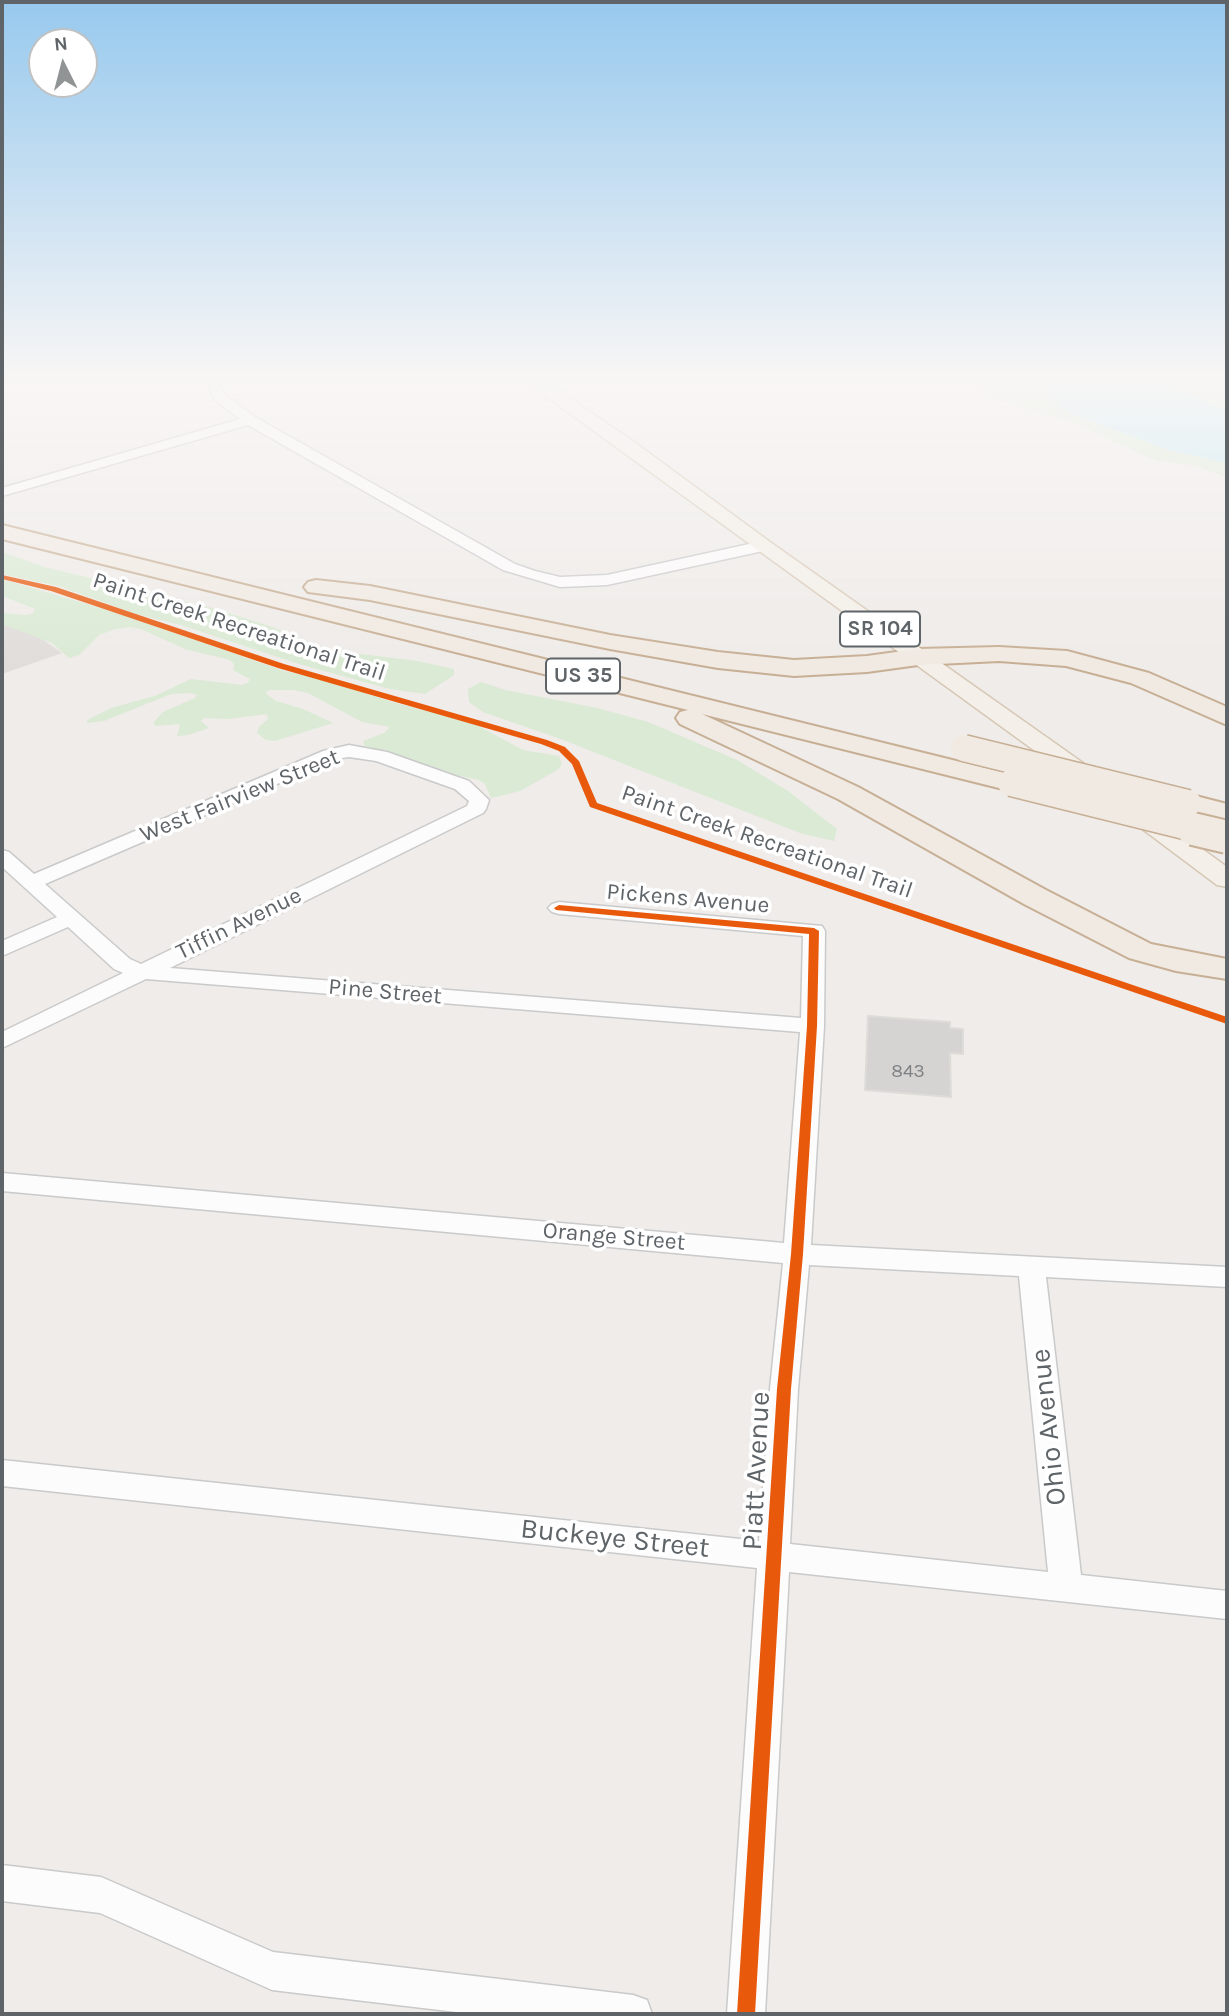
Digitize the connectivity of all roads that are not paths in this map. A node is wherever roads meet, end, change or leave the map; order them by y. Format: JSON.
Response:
{"nodes":[{"id":1,"x":60,"y":475,"type":"edge"},
{"id":2,"x":347,"y":475,"type":"edge"},
{"id":3,"x":667,"y":475,"type":"edge"},
{"id":4,"x":8,"y":490,"type":"edge"},
{"id":5,"x":2,"y":511,"type":"edge"},
{"id":6,"x":2,"y":532,"type":"edge"},
{"id":7,"x":121,"y":539,"type":"dead end"},
{"id":8,"x":763,"y":546,"type":"junction"},
{"id":9,"x":187,"y":555,"type":"dead end"},
{"id":10,"x":316,"y":587,"type":"junction"},
{"id":11,"x":919,"y":657,"type":"junction"},
{"id":12,"x":569,"y":672,"type":"junction"},
{"id":13,"x":1227,"y":717,"type":"edge"},
{"id":14,"x":477,"y":809,"type":"joint"},
{"id":15,"x":1227,"y":813,"type":"edge"},
{"id":16,"x":1227,"y":837,"type":"edge"},
{"id":17,"x":2,"y":856,"type":"edge"},
{"id":18,"x":1227,"y":878,"type":"edge"},
{"id":19,"x":30,"y":883,"type":"junction"},
{"id":20,"x":559,"y":908,"type":"dead end"},
{"id":21,"x":71,"y":918,"type":"junction"},
{"id":22,"x":814,"y":931,"type":"joint"},
{"id":23,"x":2,"y":949,"type":"edge"},
{"id":24,"x":1227,"y":969,"type":"edge"},
{"id":25,"x":140,"y":972,"type":"junction"},
{"id":26,"x":812,"y":1026,"type":"junction"},
{"id":27,"x":2,"y":1041,"type":"edge"},
{"id":28,"x":2,"y":1182,"type":"edge"},
{"id":29,"x":797,"y":1254,"type":"junction"},
{"id":30,"x":1031,"y":1266,"type":"junction"},
{"id":31,"x":1227,"y":1277,"type":"edge"},
{"id":32,"x":2,"y":1474,"type":"edge"},
{"id":33,"x":775,"y":1556,"type":"junction"},
{"id":34,"x":1066,"y":1587,"type":"junction"},
{"id":35,"x":1227,"y":1605,"type":"edge"},
{"id":36,"x":2,"y":1883,"type":"edge"},
{"id":37,"x":633,"y":2014,"type":"edge"},
{"id":38,"x":747,"y":2014,"type":"edge"}],
"edges":[{"from":1,"to":4,"type":"street"},
{"from":2,"to":8,"type":"street"},
{"from":3,"to":8,"type":"main road","number":"SR 104"},
{"from":5,"to":7,"type":"highway"},
{"from":6,"to":12,"type":"highway","number":"US 35"},
{"from":8,"to":11,"type":"main road","number":"SR 104"},
{"from":9,"to":10,"type":"highway","number":"US 35"},
{"from":10,"to":11,"type":"highway"},
{"from":10,"to":15,"type":"highway","number":"US 35","bridge":true},
{"from":11,"to":13,"type":"highway"},
{"from":11,"to":18,"type":"main road","number":"SR 104"},
{"from":12,"to":16,"type":"highway","number":"US 35","bridge":true},
{"from":12,"to":24,"type":"highway"},
{"from":14,"to":19,"type":"street","name":"West Fairview Street"},
{"from":14,"to":25,"type":"street","name":"Tiffin Avenue"},
{"from":17,"to":19,"type":"street","name":"Pine Street"},
{"from":19,"to":21,"type":"street","name":"Pine Street"},
{"from":20,"to":22,"type":"street","name":"Pickens Avenue"},
{"from":21,"to":23,"type":"street"},
{"from":21,"to":25,"type":"street","name":"Pine Street"},
{"from":22,"to":26,"type":"street","name":"Piatt Avenue"},
{"from":25,"to":26,"type":"street","name":"Pine Street"},
{"from":25,"to":27,"type":"street","name":"Tiffin Avenue"},
{"from":26,"to":29,"type":"street","name":"Piatt Avenue"},
{"from":28,"to":29,"type":"street","name":"Orange Street"},
{"from":29,"to":30,"type":"street","name":"Orange Street"},
{"from":29,"to":33,"type":"street","name":"Piatt Avenue"},
{"from":30,"to":31,"type":"street","name":"Orange Street"},
{"from":30,"to":34,"type":"street","name":"Ohio Avenue"},
{"from":32,"to":33,"type":"street","name":"Buckeye Street"},
{"from":33,"to":34,"type":"street","name":"Buckeye Street"},
{"from":33,"to":38,"type":"street","name":"Piatt Avenue"},
{"from":34,"to":35,"type":"street","name":"Buckeye Street"},
{"from":36,"to":37,"type":"street"}]}
